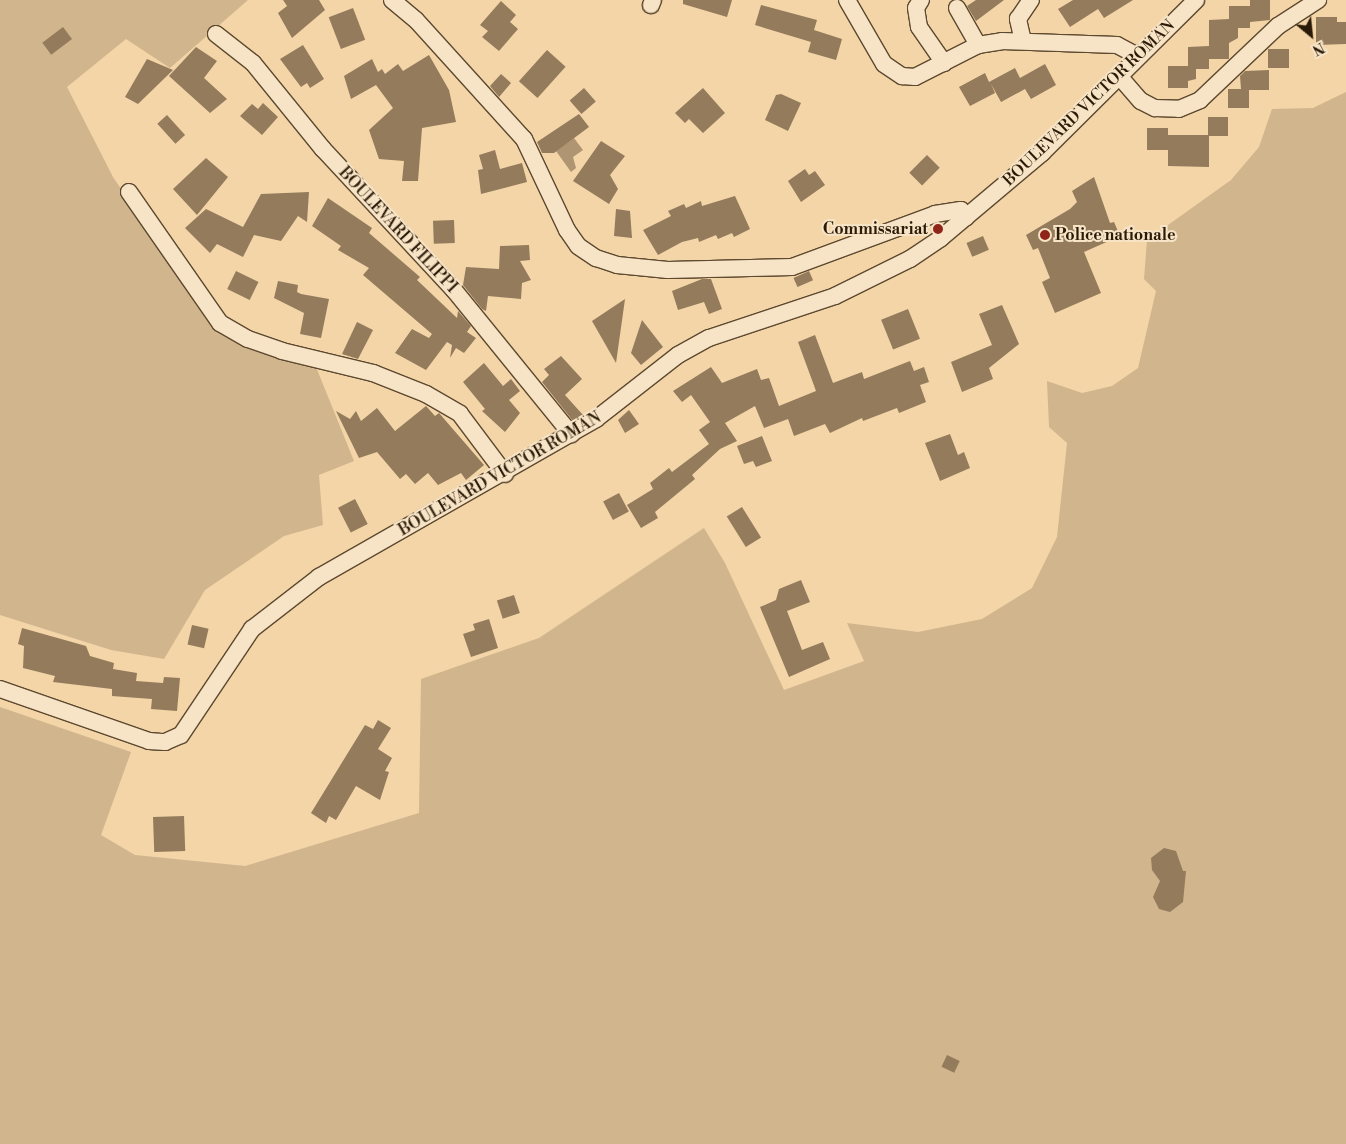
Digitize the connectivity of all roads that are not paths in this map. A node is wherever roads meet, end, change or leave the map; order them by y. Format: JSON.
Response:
{"nodes":[{"id":1,"x":392,"y":0,"type":"edge"},
{"id":2,"x":847,"y":0,"type":"edge"},
{"id":3,"x":921,"y":0,"type":"edge"},
{"id":4,"x":1031,"y":0,"type":"edge"},
{"id":5,"x":1196,"y":0,"type":"edge"},
{"id":6,"x":1318,"y":0,"type":"edge"},
{"id":7,"x":957,"y":8,"type":"dead end"},
{"id":8,"x":216,"y":34,"type":"dead end"},
{"id":9,"x":1023,"y":42,"type":"junction"},
{"id":10,"x":978,"y":45,"type":"junction"},
{"id":11,"x":1138,"y":56,"type":"junction"},
{"id":12,"x":944,"y":63,"type":"junction"},
{"id":13,"x":1119,"y":76,"type":"junction"},
{"id":14,"x":129,"y":192,"type":"dead end"},
{"id":15,"x":966,"y":218,"type":"junction"},
{"id":16,"x":571,"y":434,"type":"junction"},
{"id":17,"x":505,"y":474,"type":"junction"},
{"id":18,"x":0,"y":689,"type":"edge"}],
"edges":[{"from":1,"to":15,"type":"street"},
{"from":2,"to":12,"type":"street"},
{"from":3,"to":12,"type":"street"},
{"from":4,"to":9,"type":"street"},
{"from":5,"to":11,"type":"street","name":"BOULEVARD VICTOR ROMAN"},
{"from":6,"to":13,"type":"street"},
{"from":7,"to":10,"type":"street"},
{"from":8,"to":16,"type":"street","name":"BOULEVARD FILIPPI"},
{"from":9,"to":10,"type":"street"},
{"from":9,"to":11,"type":"street"},
{"from":10,"to":12,"type":"street"},
{"from":11,"to":13,"type":"street","name":"BOULEVARD VICTOR ROMAN"},
{"from":13,"to":15,"type":"street","name":"BOULEVARD VICTOR ROMAN"},
{"from":14,"to":17,"type":"street"},
{"from":15,"to":16,"type":"street","name":"BOULEVARD VICTOR ROMAN"},
{"from":16,"to":17,"type":"street","name":"BOULEVARD VICTOR ROMAN"},
{"from":17,"to":18,"type":"street","name":"BOULEVARD VICTOR ROMAN"}]}
